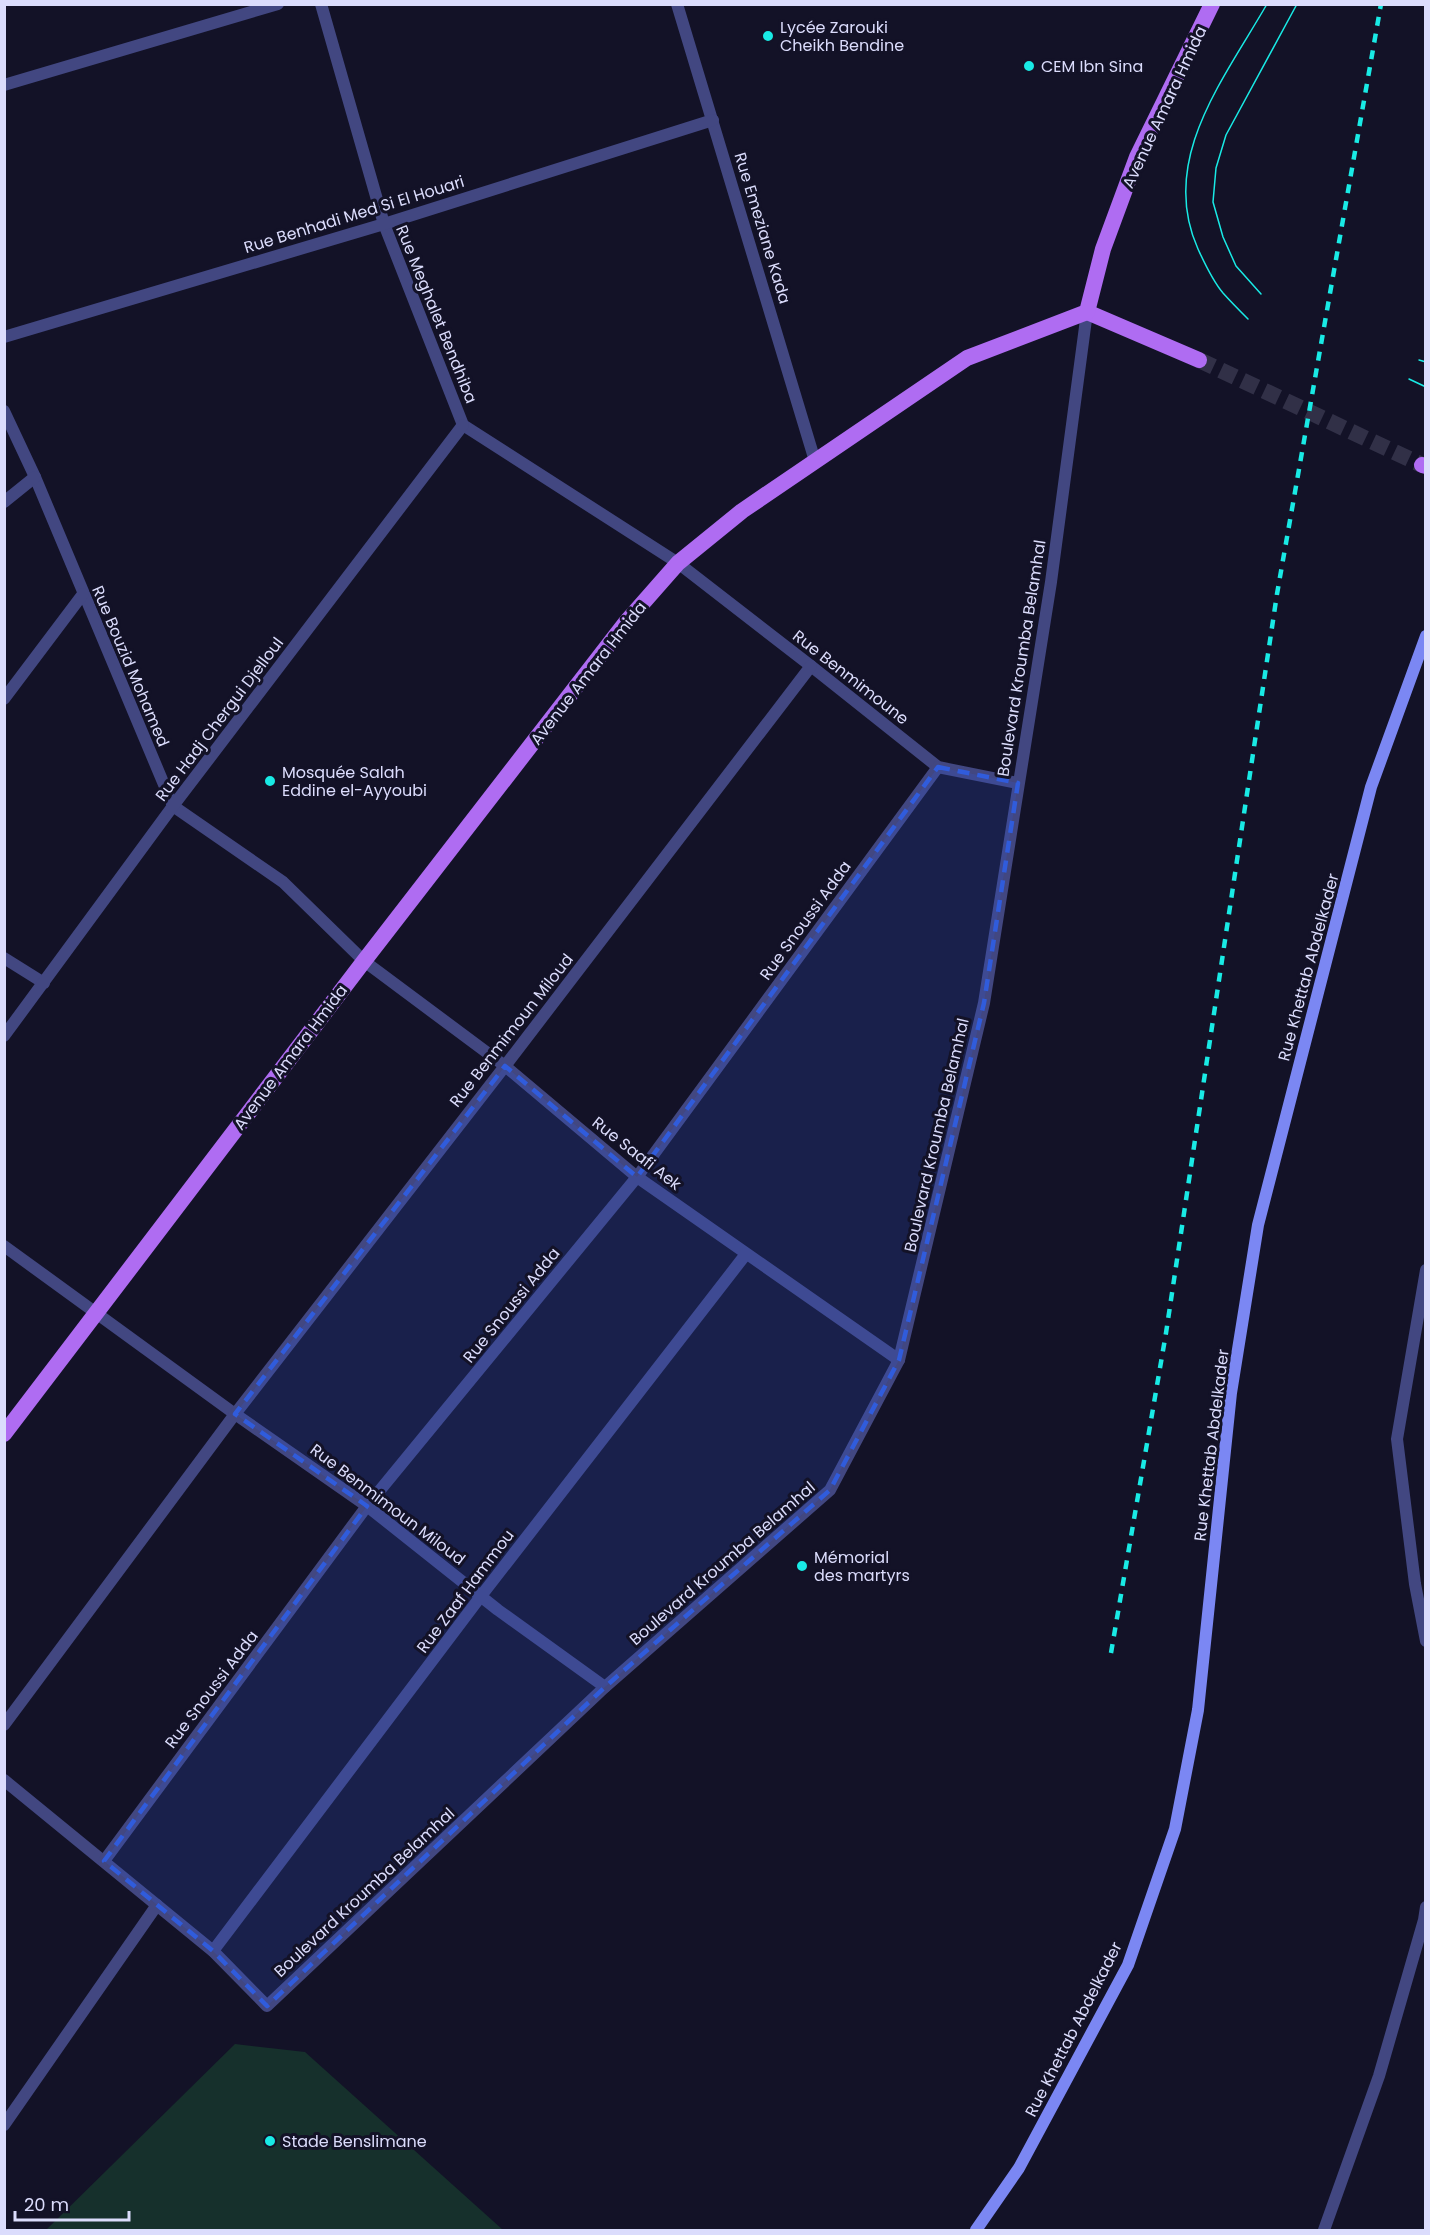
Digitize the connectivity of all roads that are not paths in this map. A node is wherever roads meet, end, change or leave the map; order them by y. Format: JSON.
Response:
{"nodes":[{"id":1,"x":278,"y":4,"type":"edge"},
{"id":2,"x":321,"y":4,"type":"edge"},
{"id":3,"x":677,"y":4,"type":"edge"},
{"id":4,"x":1212,"y":4,"type":"edge"},
{"id":5,"x":4,"y":85,"type":"edge"},
{"id":6,"x":713,"y":120,"type":"junction"},
{"id":7,"x":384,"y":224,"type":"junction"},
{"id":8,"x":1087,"y":312,"type":"junction"},
{"id":9,"x":4,"y":337,"type":"edge"},
{"id":10,"x":1199,"y":360,"type":"tunnel mouth"},
{"id":11,"x":4,"y":411,"type":"edge"},
{"id":12,"x":463,"y":425,"type":"junction"},
{"id":13,"x":815,"y":461,"type":"junction"},
{"id":14,"x":35,"y":477,"type":"junction"},
{"id":15,"x":4,"y":502,"type":"edge"},
{"id":16,"x":678,"y":564,"type":"junction"},
{"id":17,"x":83,"y":594,"type":"junction"},
{"id":18,"x":1425,"y":636,"type":"edge"},
{"id":19,"x":811,"y":666,"type":"junction"},
{"id":20,"x":4,"y":699,"type":"edge"},
{"id":21,"x":938,"y":767,"type":"junction"},
{"id":22,"x":1018,"y":783,"type":"junction"},
{"id":23,"x":173,"y":806,"type":"junction"},
{"id":24,"x":4,"y":958,"type":"edge"},
{"id":25,"x":364,"y":961,"type":"junction"},
{"id":26,"x":44,"y":982,"type":"junction"},
{"id":27,"x":4,"y":1036,"type":"edge"},
{"id":28,"x":505,"y":1066,"type":"junction"},
{"id":29,"x":637,"y":1177,"type":"junction"},
{"id":30,"x":4,"y":1246,"type":"edge"},
{"id":31,"x":746,"y":1254,"type":"junction"},
{"id":32,"x":1425,"y":1269,"type":"edge"},
{"id":33,"x":96,"y":1314,"type":"junction"},
{"id":34,"x":899,"y":1360,"type":"junction"},
{"id":35,"x":235,"y":1414,"type":"junction"},
{"id":36,"x":4,"y":1434,"type":"edge"},
{"id":37,"x":367,"y":1506,"type":"junction"},
{"id":38,"x":482,"y":1596,"type":"junction"},
{"id":39,"x":1425,"y":1641,"type":"edge"},
{"id":40,"x":605,"y":1688,"type":"junction"},
{"id":41,"x":4,"y":1725,"type":"edge"},
{"id":42,"x":4,"y":1780,"type":"edge"},
{"id":43,"x":104,"y":1861,"type":"junction"},
{"id":44,"x":157,"y":1905,"type":"junction"},
{"id":45,"x":1425,"y":1907,"type":"edge"},
{"id":46,"x":213,"y":1951,"type":"junction"},
{"id":47,"x":4,"y":2125,"type":"edge"},
{"id":48,"x":976,"y":2230,"type":"edge"},
{"id":49,"x":1324,"y":2230,"type":"edge"}],
"edges":[{"from":1,"to":5,"type":"street"},
{"from":2,"to":7,"type":"street","name":"Rue Meghalet Bendhiba"},
{"from":3,"to":6,"type":"street","name":"Rue Emeziane Kada"},
{"from":4,"to":8,"type":"main road","name":"Avenue Amara Hmida"},
{"from":6,"to":7,"type":"street","name":"Rue Benhadi Med Si El Houari"},
{"from":6,"to":13,"type":"street","name":"Rue Emeziane Kada"},
{"from":7,"to":9,"type":"street","name":"Rue Benhadi Med Si El Houari"},
{"from":7,"to":12,"type":"street","name":"Rue Meghalet Bendhiba"},
{"from":8,"to":10,"type":"main road"},
{"from":8,"to":13,"type":"main road","name":"Avenue Amara Hmida"},
{"from":8,"to":22,"type":"street","name":"Boulevard Kroumba Belamhal"},
{"from":11,"to":14,"type":"street","name":"Rue Bouzid Mohamed"},
{"from":12,"to":16,"type":"street","name":"Rue Meghalet Bendhiba"},
{"from":12,"to":23,"type":"street","name":"Rue Hadj Chergui Djelloul"},
{"from":13,"to":16,"type":"main road","name":"Avenue Amara Hmida"},
{"from":14,"to":15,"type":"street"},
{"from":14,"to":17,"type":"street","name":"Rue Bouzid Mohamed"},
{"from":16,"to":19,"type":"street","name":"Rue Benmimoune"},
{"from":16,"to":25,"type":"main road","name":"Avenue Amara Hmida"},
{"from":17,"to":20,"type":"street"},
{"from":17,"to":23,"type":"street","name":"Rue Bouzid Mohamed"},
{"from":18,"to":48,"type":"main road","name":"Rue Khettab Abdelkader"},
{"from":19,"to":21,"type":"street","name":"Rue Benmimoune"},
{"from":19,"to":28,"type":"street","name":"Rue Benmimoun Miloud"},
{"from":21,"to":22,"type":"street","name":"Rue Benmimoune"},
{"from":21,"to":29,"type":"street","name":"Rue Snoussi Adda"},
{"from":22,"to":34,"type":"street","name":"Boulevard Kroumba Belamhal"},
{"from":23,"to":25,"type":"street"},
{"from":23,"to":26,"type":"street","name":"Rue Hadj Chergui Djelloul"},
{"from":24,"to":26,"type":"street"},
{"from":25,"to":28,"type":"street","name":"Rue Saafi Aek"},
{"from":25,"to":33,"type":"main road","name":"Avenue Amara Hmida"},
{"from":26,"to":27,"type":"street","name":"Rue Hadj Chergui Djelloul"},
{"from":28,"to":29,"type":"street","name":"Rue Saafi Aek"},
{"from":28,"to":35,"type":"street","name":"Rue Benmimoun Miloud"},
{"from":29,"to":31,"type":"street","name":"Rue Saafi Aek"},
{"from":29,"to":37,"type":"street","name":"Rue Snoussi Adda"},
{"from":30,"to":33,"type":"street","name":"Rue Benmimoun Miloud"},
{"from":31,"to":34,"type":"street","name":"Rue Saafi Aek"},
{"from":31,"to":38,"type":"street","name":"Rue Zaaf Hammou"},
{"from":32,"to":39,"type":"street"},
{"from":33,"to":35,"type":"street","name":"Rue Benmimoun Miloud"},
{"from":33,"to":36,"type":"main road","name":"Avenue Amara Hmida"},
{"from":34,"to":40,"type":"street","name":"Boulevard Kroumba Belamhal"},
{"from":35,"to":37,"type":"street","name":"Rue Benmimoun Miloud"},
{"from":35,"to":41,"type":"street","name":"Rue Benmimoun Miloud"},
{"from":37,"to":38,"type":"street","name":"Rue Benmimoun Miloud"},
{"from":37,"to":43,"type":"street","name":"Rue Snoussi Adda"},
{"from":38,"to":40,"type":"street","name":"Rue Benmimoun Miloud"},
{"from":38,"to":46,"type":"street","name":"Rue Zaaf Hammou"},
{"from":40,"to":46,"type":"street","name":"Boulevard Kroumba Belamhal"},
{"from":42,"to":43,"type":"street","name":"Boulevard Kroumba Belamhal"},
{"from":43,"to":44,"type":"street","name":"Boulevard Kroumba Belamhal"},
{"from":44,"to":46,"type":"street","name":"Boulevard Kroumba Belamhal"},
{"from":44,"to":47,"type":"street"},
{"from":45,"to":49,"type":"street"}]}
